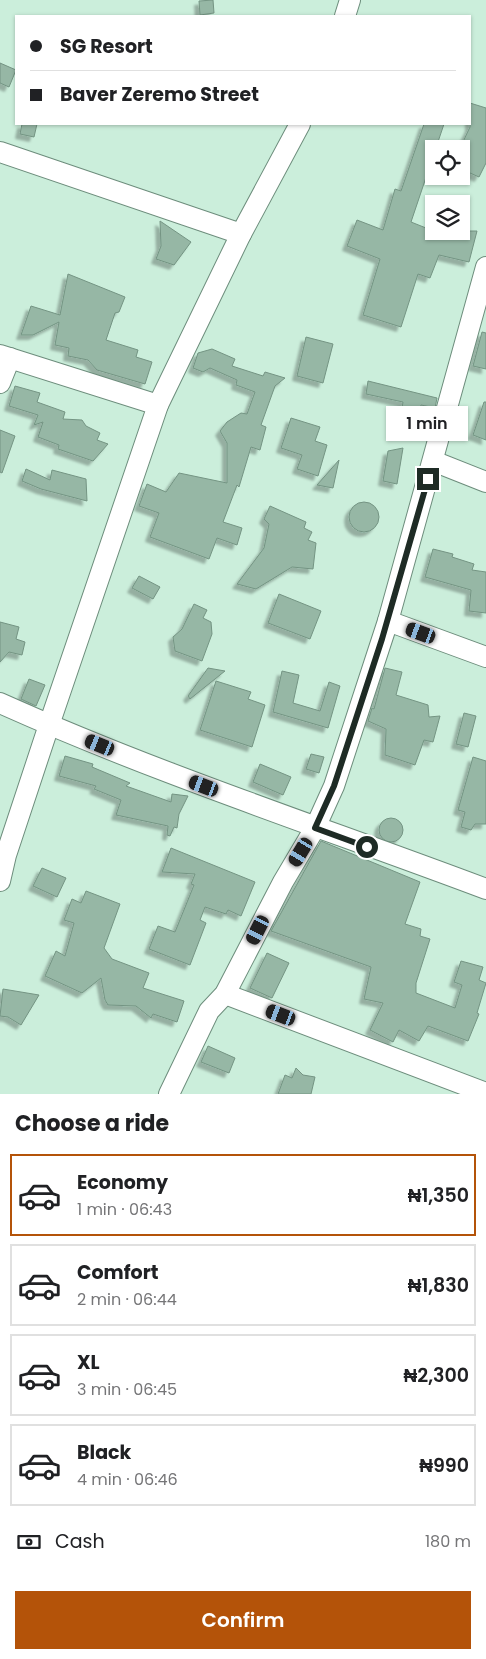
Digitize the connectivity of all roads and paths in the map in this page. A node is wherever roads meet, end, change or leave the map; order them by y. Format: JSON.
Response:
{"nodes":[{"id":1,"x":350,"y":0,"type":"edge"},
{"id":2,"x":344,"y":15,"type":"edge"},
{"id":3,"x":299,"y":125,"type":"edge"},
{"id":4,"x":0,"y":152,"type":"edge"},
{"id":5,"x":241,"y":234,"type":"junction"},
{"id":6,"x":486,"y":267,"type":"edge"},
{"id":7,"x":5,"y":356,"type":"edge"},
{"id":8,"x":0,"y":383,"type":"edge"},
{"id":9,"x":158,"y":406,"type":"junction"},
{"id":10,"x":433,"y":461,"type":"junction"},
{"id":11,"x":486,"y":482,"type":"edge"},
{"id":12,"x":388,"y":621,"type":"junction"},
{"id":13,"x":486,"y":657,"type":"edge"},
{"id":14,"x":0,"y":703,"type":"edge"},
{"id":15,"x":49,"y":725,"type":"junction"},
{"id":16,"x":315,"y":828,"type":"junction"},
{"id":17,"x":3,"y":854,"type":"edge"},
{"id":18,"x":0,"y":881,"type":"edge"},
{"id":19,"x":486,"y":889,"type":"edge"},
{"id":20,"x":225,"y":994,"type":"junction"},
{"id":21,"x":486,"y":1093,"type":"edge"},
{"id":22,"x":169,"y":1094,"type":"edge"}],
"edges":[{"from":1,"to":2,"type":"street"},
{"from":3,"to":5,"type":"street"},
{"from":4,"to":5,"type":"street"},
{"from":5,"to":9,"type":"street"},
{"from":6,"to":10,"type":"street"},
{"from":7,"to":8,"type":"street"},
{"from":7,"to":9,"type":"street"},
{"from":9,"to":15,"type":"street"},
{"from":10,"to":11,"type":"street"},
{"from":10,"to":12,"type":"street"},
{"from":12,"to":13,"type":"street"},
{"from":12,"to":16,"type":"street"},
{"from":14,"to":15,"type":"street"},
{"from":15,"to":16,"type":"street"},
{"from":15,"to":17,"type":"street"},
{"from":16,"to":19,"type":"street"},
{"from":16,"to":20,"type":"street"},
{"from":17,"to":18,"type":"street"},
{"from":20,"to":21,"type":"street"},
{"from":20,"to":22,"type":"street"}]}
